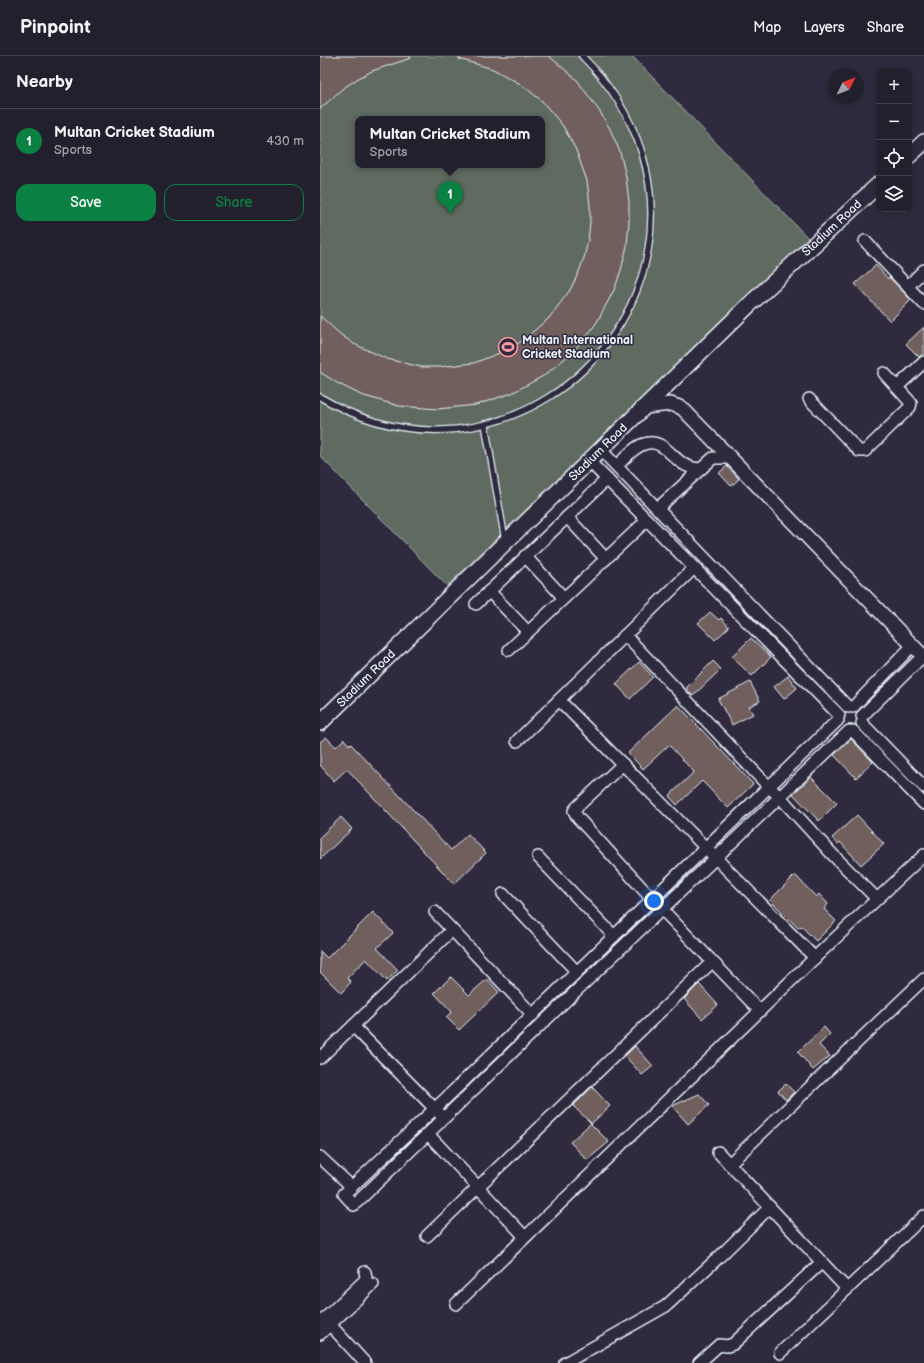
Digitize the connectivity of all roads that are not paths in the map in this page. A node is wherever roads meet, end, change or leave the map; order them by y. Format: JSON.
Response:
{"nodes":[{"id":1,"x":582,"y":56,"type":"edge"},
{"id":2,"x":923,"y":143,"type":"edge"},
{"id":3,"x":912,"y":153,"type":"edge"},
{"id":4,"x":876,"y":187,"type":"edge"},
{"id":5,"x":866,"y":241,"type":"dead end"},
{"id":6,"x":924,"y":270,"type":"edge"},
{"id":7,"x":908,"y":286,"type":"junction"},
{"id":8,"x":924,"y":304,"type":"edge"},
{"id":9,"x":924,"y":362,"type":"edge"},
{"id":10,"x":884,"y":373,"type":"dead end"},
{"id":11,"x":897,"y":388,"type":"junction"},
{"id":12,"x":320,"y":397,"type":"edge"},
{"id":13,"x":809,"y":399,"type":"dead end"},
{"id":14,"x":644,"y":407,"type":"junction"},
{"id":15,"x":485,"y":424,"type":"junction"},
{"id":16,"x":601,"y":450,"type":"junction"},
{"id":17,"x":731,"y":458,"type":"junction"},
{"id":18,"x":589,"y":461,"type":"junction"},
{"id":19,"x":617,"y":466,"type":"junction"},
{"id":20,"x":699,"y":470,"type":"junction"},
{"id":21,"x":607,"y":479,"type":"junction"},
{"id":22,"x":658,"y":508,"type":"junction"},
{"id":23,"x":567,"y":517,"type":"junction"},
{"id":24,"x":647,"y":520,"type":"junction"},
{"id":25,"x":505,"y":542,"type":"junction"},
{"id":26,"x":526,"y":556,"type":"junction"},
{"id":27,"x":606,"y":559,"type":"junction"},
{"id":28,"x":694,"y":568,"type":"junction"},
{"id":29,"x":489,"y":591,"type":"junction"},
{"id":30,"x":564,"y":598,"type":"junction"},
{"id":31,"x":476,"y":604,"type":"dead end"},
{"id":32,"x":528,"y":632,"type":"junction"},
{"id":33,"x":625,"y":635,"type":"junction"},
{"id":34,"x":913,"y":645,"type":"junction"},
{"id":35,"x":509,"y":650,"type":"dead end"},
{"id":36,"x":924,"y":656,"type":"edge"},
{"id":37,"x":559,"y":700,"type":"junction"},
{"id":38,"x":850,"y":707,"type":"junction"},
{"id":39,"x":838,"y":718,"type":"junction"},
{"id":40,"x":862,"y":719,"type":"junction"},
{"id":41,"x":320,"y":723,"type":"edge"},
{"id":42,"x":851,"y":731,"type":"junction"},
{"id":43,"x":517,"y":741,"type":"dead end"},
{"id":44,"x":623,"y":764,"type":"junction"},
{"id":45,"x":769,"y":787,"type":"junction"},
{"id":46,"x":924,"y":787,"type":"edge"},
{"id":47,"x":780,"y":797,"type":"junction"},
{"id":48,"x":924,"y":804,"type":"edge"},
{"id":49,"x":706,"y":848,"type":"junction"},
{"id":50,"x":924,"y":855,"type":"edge"},
{"id":51,"x":538,"y":857,"type":"dead end"},
{"id":52,"x":716,"y":857,"type":"junction"},
{"id":53,"x":503,"y":894,"type":"dead end"},
{"id":54,"x":652,"y":899,"type":"junction"},
{"id":55,"x":877,"y":899,"type":"junction"},
{"id":56,"x":662,"y":909,"type":"junction"},
{"id":57,"x":435,"y":912,"type":"dead end"},
{"id":58,"x":452,"y":930,"type":"junction"},
{"id":59,"x":614,"y":936,"type":"junction"},
{"id":60,"x":815,"y":958,"type":"junction"},
{"id":61,"x":712,"y":962,"type":"junction"},
{"id":62,"x":577,"y":972,"type":"junction"},
{"id":63,"x":924,"y":979,"type":"edge"},
{"id":64,"x":760,"y":1011,"type":"junction"},
{"id":65,"x":533,"y":1014,"type":"junction"},
{"id":66,"x":353,"y":1026,"type":"junction"},
{"id":67,"x":320,"y":1058,"type":"edge"},
{"id":68,"x":435,"y":1109,"type":"junction"},
{"id":69,"x":444,"y":1118,"type":"junction"},
{"id":70,"x":428,"y":1134,"type":"junction"},
{"id":71,"x":718,"y":1152,"type":"dead end"},
{"id":72,"x":320,"y":1157,"type":"edge"},
{"id":73,"x":729,"y":1164,"type":"junction"},
{"id":74,"x":352,"y":1187,"type":"junction"},
{"id":75,"x":478,"y":1188,"type":"junction"},
{"id":76,"x":770,"y":1207,"type":"junction"},
{"id":77,"x":923,"y":1218,"type":"edge"},
{"id":78,"x":427,"y":1236,"type":"dead end"},
{"id":79,"x":525,"y":1237,"type":"junction"},
{"id":80,"x":822,"y":1262,"type":"junction"},
{"id":81,"x":365,"y":1272,"type":"dead end"},
{"id":82,"x":373,"y":1284,"type":"dead end"},
{"id":83,"x":847,"y":1289,"type":"junction"},
{"id":84,"x":456,"y":1304,"type":"dead end"},
{"id":85,"x":324,"y":1320,"type":"edge"},
{"id":86,"x":320,"y":1334,"type":"edge"},
{"id":87,"x":780,"y":1353,"type":"dead end"},
{"id":88,"x":365,"y":1363,"type":"edge"},
{"id":89,"x":565,"y":1363,"type":"edge"},
{"id":90,"x":699,"y":1363,"type":"edge"}],
"edges":[{"from":1,"to":15,"type":"lane"},
{"from":2,"to":3,"type":"main road"},
{"from":4,"to":14,"type":"main road","name":"Stadium Road"},
{"from":5,"to":7,"type":"street"},
{"from":6,"to":7,"type":"street"},
{"from":7,"to":8,"type":"street"},
{"from":9,"to":11,"type":"street"},
{"from":10,"to":11,"type":"street"},
{"from":11,"to":13,"type":"street"},
{"from":12,"to":15,"type":"lane"},
{"from":14,"to":16,"type":"main road","name":"Stadium Road"},
{"from":14,"to":17,"type":"street"},
{"from":15,"to":25,"type":"lane"},
{"from":16,"to":18,"type":"main road","name":"Stadium Road"},
{"from":16,"to":19,"type":"street"},
{"from":17,"to":20,"type":"street"},
{"from":17,"to":34,"type":"street"},
{"from":18,"to":21,"type":"street"},
{"from":18,"to":25,"type":"main road","name":"Stadium Road"},
{"from":19,"to":20,"type":"street"},
{"from":19,"to":22,"type":"street"},
{"from":20,"to":22,"type":"street"},
{"from":21,"to":23,"type":"street"},
{"from":21,"to":24,"type":"street"},
{"from":22,"to":38,"type":"street"},
{"from":23,"to":26,"type":"street"},
{"from":23,"to":27,"type":"street"},
{"from":24,"to":27,"type":"street"},
{"from":24,"to":28,"type":"street"},
{"from":25,"to":41,"type":"main road","name":"Stadium Road"},
{"from":26,"to":29,"type":"street"},
{"from":26,"to":30,"type":"street"},
{"from":27,"to":30,"type":"street"},
{"from":28,"to":33,"type":"street"},
{"from":28,"to":39,"type":"street"},
{"from":29,"to":31,"type":"street"},
{"from":29,"to":32,"type":"street"},
{"from":30,"to":32,"type":"street"},
{"from":32,"to":35,"type":"street"},
{"from":33,"to":37,"type":"street"},
{"from":33,"to":45,"type":"street"},
{"from":34,"to":36,"type":"street"},
{"from":34,"to":38,"type":"street"},
{"from":36,"to":40,"type":"street"},
{"from":37,"to":43,"type":"street"},
{"from":37,"to":44,"type":"street"},
{"from":38,"to":39,"type":"street"},
{"from":38,"to":40,"type":"street"},
{"from":39,"to":42,"type":"street"},
{"from":39,"to":45,"type":"street"},
{"from":40,"to":42,"type":"street"},
{"from":40,"to":46,"type":"street"},
{"from":42,"to":47,"type":"street"},
{"from":42,"to":48,"type":"street"},
{"from":44,"to":49,"type":"street"},
{"from":44,"to":54,"type":"street"},
{"from":45,"to":47,"type":"street"},
{"from":45,"to":49,"type":"street"},
{"from":47,"to":52,"type":"street"},
{"from":47,"to":55,"type":"street"},
{"from":49,"to":52,"type":"street"},
{"from":49,"to":54,"type":"street"},
{"from":50,"to":55,"type":"street"},
{"from":51,"to":59,"type":"street"},
{"from":52,"to":56,"type":"street"},
{"from":52,"to":60,"type":"street"},
{"from":53,"to":62,"type":"street"},
{"from":54,"to":56,"type":"street"},
{"from":54,"to":59,"type":"street"},
{"from":55,"to":60,"type":"street"},
{"from":56,"to":61,"type":"street"},
{"from":56,"to":69,"type":"street"},
{"from":57,"to":58,"type":"street"},
{"from":58,"to":65,"type":"street"},
{"from":58,"to":66,"type":"street"},
{"from":59,"to":62,"type":"street"},
{"from":60,"to":64,"type":"street"},
{"from":61,"to":64,"type":"street"},
{"from":61,"to":75,"type":"street"},
{"from":62,"to":65,"type":"street"},
{"from":63,"to":73,"type":"street"},
{"from":64,"to":79,"type":"street"},
{"from":65,"to":68,"type":"street"},
{"from":66,"to":67,"type":"street"},
{"from":66,"to":68,"type":"street"},
{"from":68,"to":69,"type":"street"},
{"from":68,"to":74,"type":"street"},
{"from":69,"to":70,"type":"street"},
{"from":70,"to":74,"type":"street"},
{"from":70,"to":75,"type":"street"},
{"from":71,"to":73,"type":"street"},
{"from":72,"to":74,"type":"street"},
{"from":73,"to":76,"type":"street"},
{"from":75,"to":78,"type":"street"},
{"from":75,"to":79,"type":"street"},
{"from":76,"to":80,"type":"street"},
{"from":76,"to":89,"type":"street"},
{"from":77,"to":83,"type":"street"},
{"from":79,"to":84,"type":"street"},
{"from":80,"to":83,"type":"street"},
{"from":80,"to":90,"type":"street"},
{"from":81,"to":85,"type":"street"},
{"from":82,"to":85,"type":"street"},
{"from":83,"to":87,"type":"street"},
{"from":85,"to":86,"type":"street"},
{"from":85,"to":88,"type":"street"}]}
